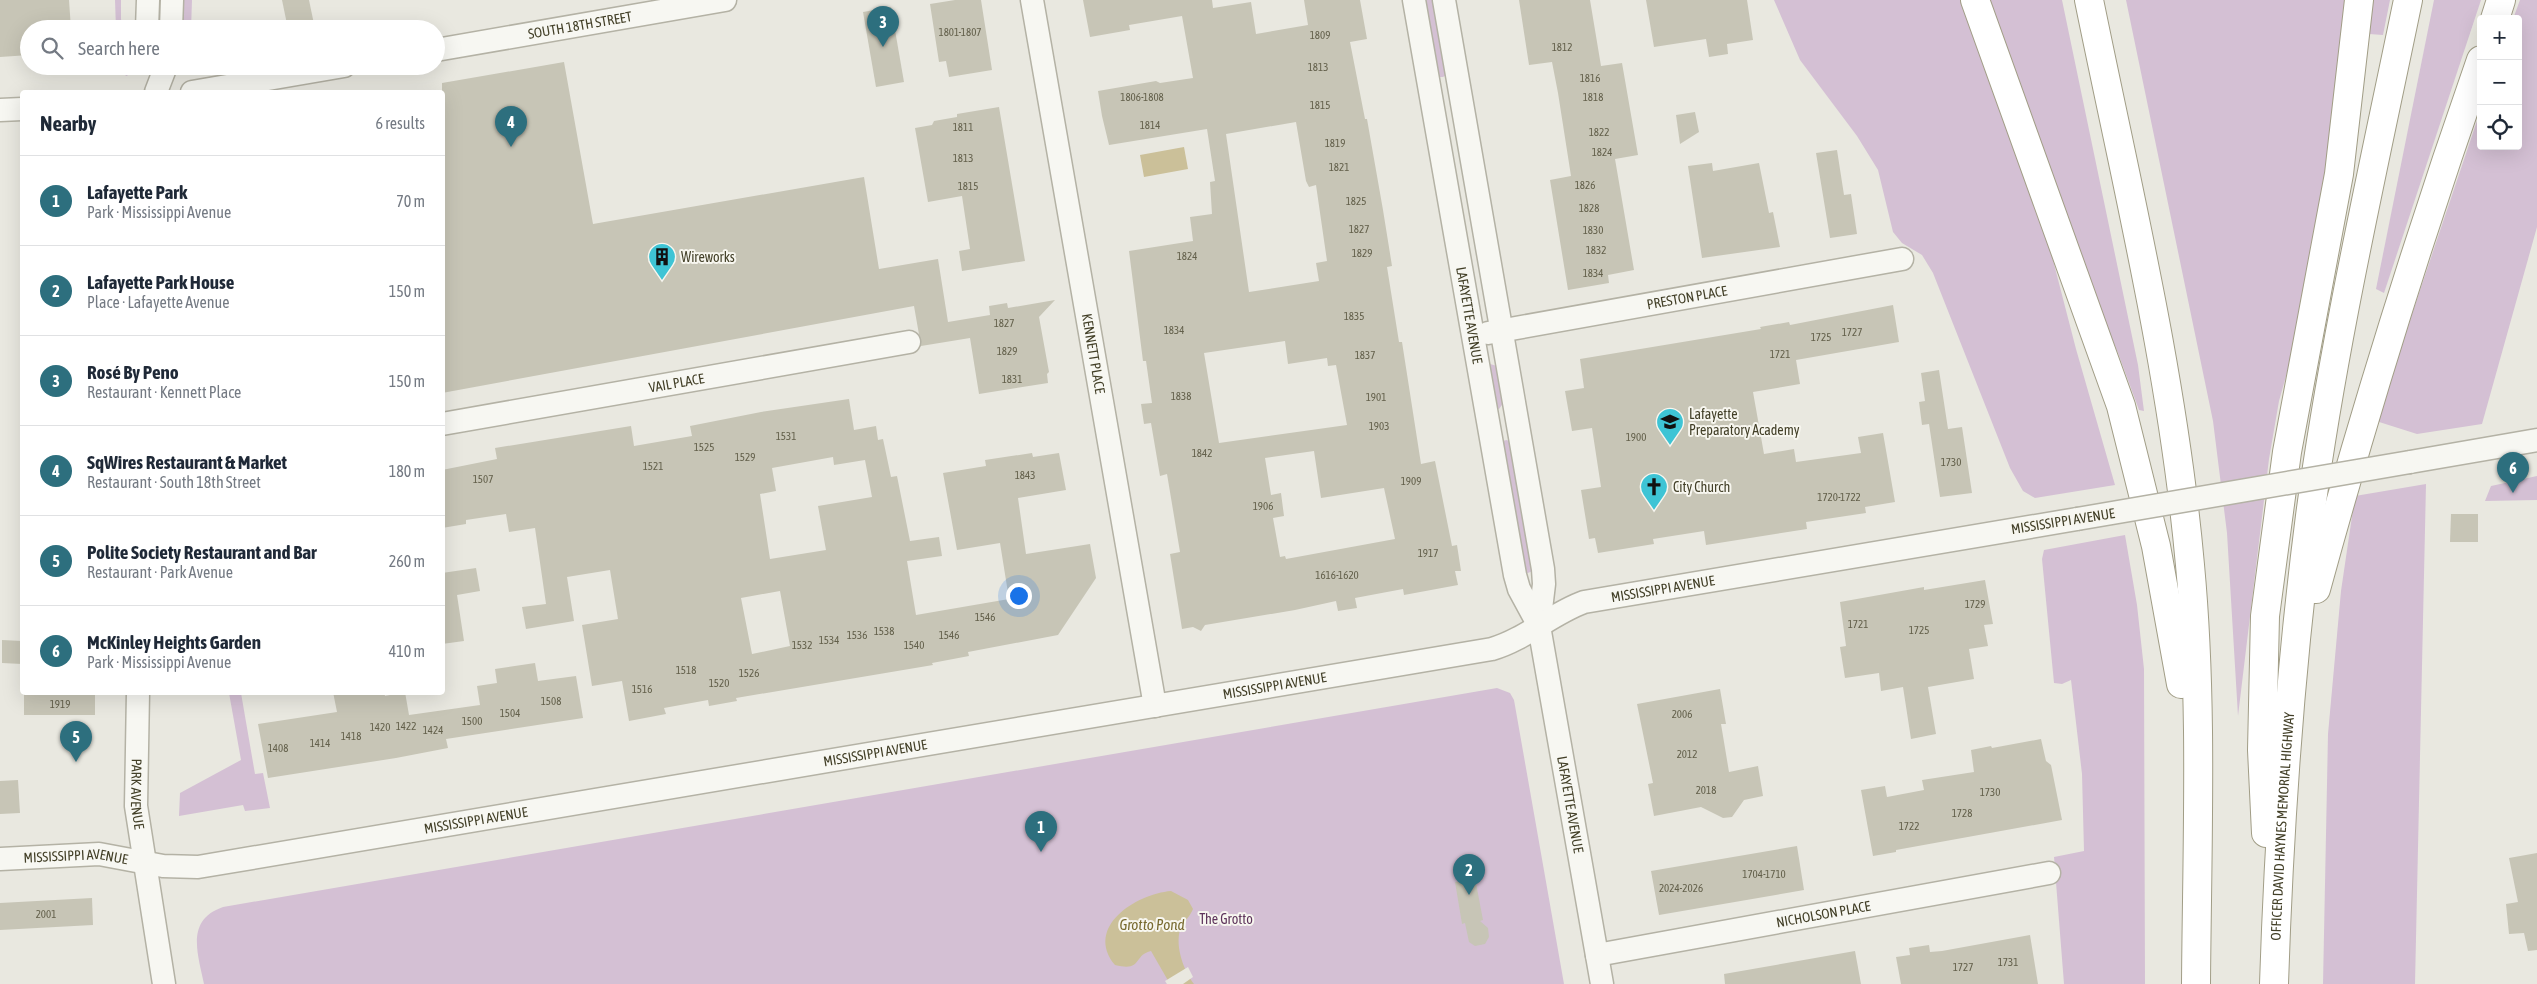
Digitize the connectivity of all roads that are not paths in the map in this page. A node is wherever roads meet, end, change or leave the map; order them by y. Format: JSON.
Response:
{"nodes":[{"id":1,"x":148,"y":0,"type":"edge"},
{"id":2,"x":172,"y":0,"type":"edge"},
{"id":3,"x":725,"y":0,"type":"edge"},
{"id":4,"x":1032,"y":0,"type":"edge"},
{"id":5,"x":1414,"y":0,"type":"edge"},
{"id":6,"x":1444,"y":0,"type":"edge"},
{"id":7,"x":1975,"y":0,"type":"edge"},
{"id":8,"x":2089,"y":0,"type":"edge"},
{"id":9,"x":2359,"y":0,"type":"edge"},
{"id":10,"x":2408,"y":0,"type":"edge"},
{"id":11,"x":2502,"y":0,"type":"edge"},
{"id":12,"x":2496,"y":15,"type":"edge"},
{"id":13,"x":147,"y":20,"type":"edge"},
{"id":14,"x":171,"y":20,"type":"edge"},
{"id":15,"x":445,"y":48,"type":"edge"},
{"id":16,"x":2477,"y":72,"type":"edge"},
{"id":17,"x":151,"y":75,"type":"edge"},
{"id":18,"x":162,"y":75,"type":"edge"},
{"id":19,"x":291,"y":75,"type":"edge"},
{"id":20,"x":154,"y":90,"type":"edge"},
{"id":21,"x":155,"y":90,"type":"edge"},
{"id":22,"x":204,"y":90,"type":"edge"},
{"id":23,"x":20,"y":108,"type":"edge"},
{"id":24,"x":0,"y":110,"type":"edge"},
{"id":25,"x":1902,"y":259,"type":"dead end"},
{"id":26,"x":1502,"y":331,"type":"junction"},
{"id":27,"x":1472,"y":336,"type":"junction"},
{"id":28,"x":908,"y":342,"type":"dead end"},
{"id":29,"x":445,"y":423,"type":"edge"},
{"id":30,"x":2537,"y":440,"type":"edge"},
{"id":31,"x":1539,"y":626,"type":"junction"},
{"id":32,"x":2293,"y":670,"type":"junction"},
{"id":33,"x":138,"y":695,"type":"edge"},
{"id":34,"x":1155,"y":706,"type":"junction"},
{"id":35,"x":2197,"y":779,"type":"junction"},
{"id":36,"x":0,"y":859,"type":"edge"},
{"id":37,"x":144,"y":863,"type":"junction"},
{"id":38,"x":2049,"y":873,"type":"dead end"},
{"id":39,"x":1597,"y":954,"type":"junction"},
{"id":40,"x":164,"y":984,"type":"edge"},
{"id":41,"x":1602,"y":984,"type":"edge"},
{"id":42,"x":2196,"y":984,"type":"edge"},
{"id":43,"x":2273,"y":984,"type":"edge"}],
"edges":[{"from":1,"to":13,"type":"street"},
{"from":2,"to":14,"type":"street"},
{"from":3,"to":15,"type":"street","name":"SOUTH 18TH STREET"},
{"from":4,"to":34,"type":"street","name":"KENNETT PLACE"},
{"from":5,"to":27,"type":"street","name":"LAFAYETTE AVENUE"},
{"from":6,"to":26,"type":"street","name":"LAFAYETTE AVENUE"},
{"from":7,"to":35,"type":"highway"},
{"from":8,"to":35,"type":"highway"},
{"from":9,"to":43,"type":"highway"},
{"from":10,"to":32,"type":"highway"},
{"from":11,"to":12,"type":"highway"},
{"from":16,"to":32,"type":"highway"},
{"from":17,"to":20,"type":"street"},
{"from":18,"to":21,"type":"street"},
{"from":19,"to":22,"type":"street"},
{"from":23,"to":24,"type":"street"},
{"from":25,"to":26,"type":"street","name":"PRESTON PLACE"},
{"from":26,"to":27,"type":"street","name":"PRESTON PLACE"},
{"from":26,"to":31,"type":"street","name":"LAFAYETTE AVENUE"},
{"from":27,"to":31,"type":"street","name":"LAFAYETTE AVENUE"},
{"from":28,"to":29,"type":"street","name":"VAIL PLACE"},
{"from":30,"to":31,"type":"street","name":"MISSISSIPPI AVENUE","bridge":true},
{"from":31,"to":34,"type":"street","name":"MISSISSIPPI AVENUE"},
{"from":31,"to":39,"type":"street","name":"LAFAYETTE AVENUE"},
{"from":32,"to":43,"type":"highway","name":"OFFICER DAVID HAYNES MEMORIAL HIGHWAY"},
{"from":33,"to":37,"type":"street","name":"PARK AVENUE"},
{"from":34,"to":37,"type":"street","name":"MISSISSIPPI AVENUE"},
{"from":35,"to":42,"type":"highway"},
{"from":36,"to":37,"type":"street","name":"MISSISSIPPI AVENUE"},
{"from":37,"to":40,"type":"street","name":"PARK AVENUE"},
{"from":38,"to":39,"type":"street","name":"NICHOLSON PLACE"},
{"from":39,"to":41,"type":"street","name":"LAFAYETTE AVENUE"}]}
